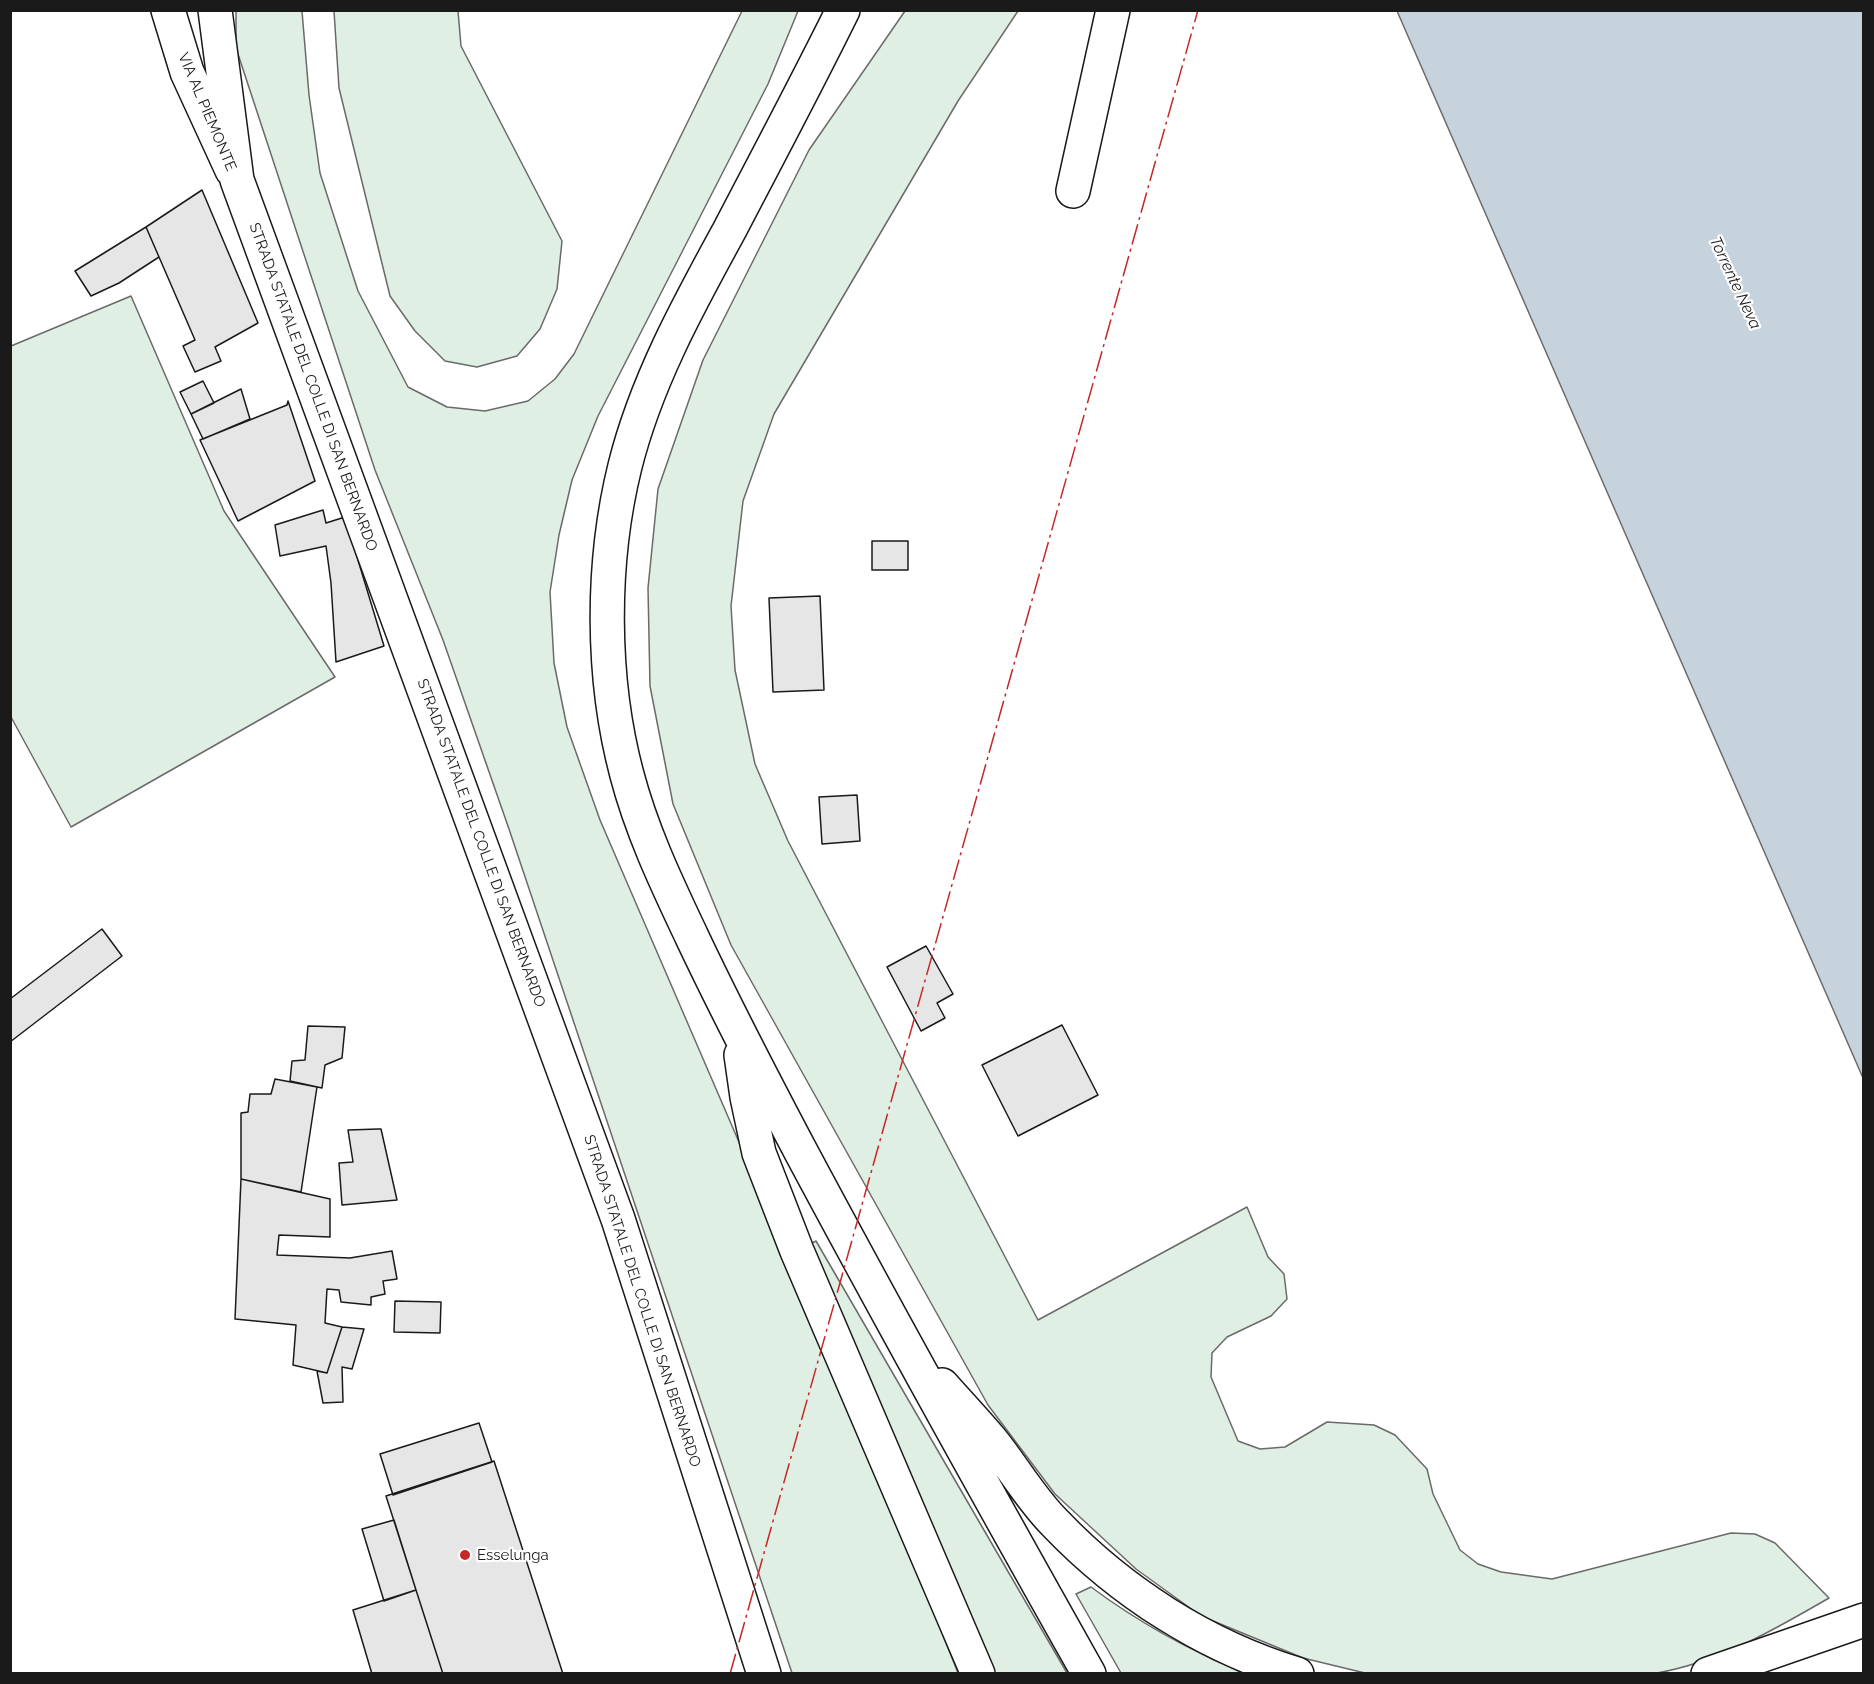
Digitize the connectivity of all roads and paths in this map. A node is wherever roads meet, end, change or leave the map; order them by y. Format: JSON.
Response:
{"nodes":[{"id":1,"x":168,"y":10,"type":"edge"},
{"id":2,"x":215,"y":10,"type":"edge"},
{"id":3,"x":843,"y":10,"type":"edge"},
{"id":4,"x":1113,"y":10,"type":"edge"},
{"id":5,"x":237,"y":180,"type":"junction"},
{"id":6,"x":1073,"y":191,"type":"dead end"},
{"id":7,"x":739,"y":1035,"type":"junction"},
{"id":8,"x":901,"y":1339,"type":"junction"},
{"id":9,"x":1863,"y":1620,"type":"edge"},
{"id":10,"x":1863,"y":1627,"type":"edge"},
{"id":11,"x":764,"y":1674,"type":"edge"},
{"id":12,"x":978,"y":1674,"type":"edge"},
{"id":13,"x":1089,"y":1674,"type":"edge"},
{"id":14,"x":1297,"y":1674,"type":"edge"},
{"id":15,"x":1708,"y":1674,"type":"edge"},
{"id":16,"x":1779,"y":1674,"type":"edge"}],
"edges":[{"from":1,"to":5,"type":"main road","name":"VIA AL PIEMONTE"},
{"from":2,"to":5,"type":"main road","name":"STRADA STATALE DEL COLLE DI SAN BERNARDO"},
{"from":3,"to":7,"type":"main road"},
{"from":4,"to":6,"type":"main road"},
{"from":5,"to":11,"type":"main road","name":"STRADA STATALE DEL COLLE DI SAN BERNARDO"},
{"from":7,"to":8,"type":"main road"},
{"from":7,"to":12,"type":"main road"},
{"from":8,"to":13,"type":"main road"},
{"from":8,"to":14,"type":"main road"},
{"from":9,"to":15,"type":"main road"},
{"from":10,"to":16,"type":"main road"}]}
